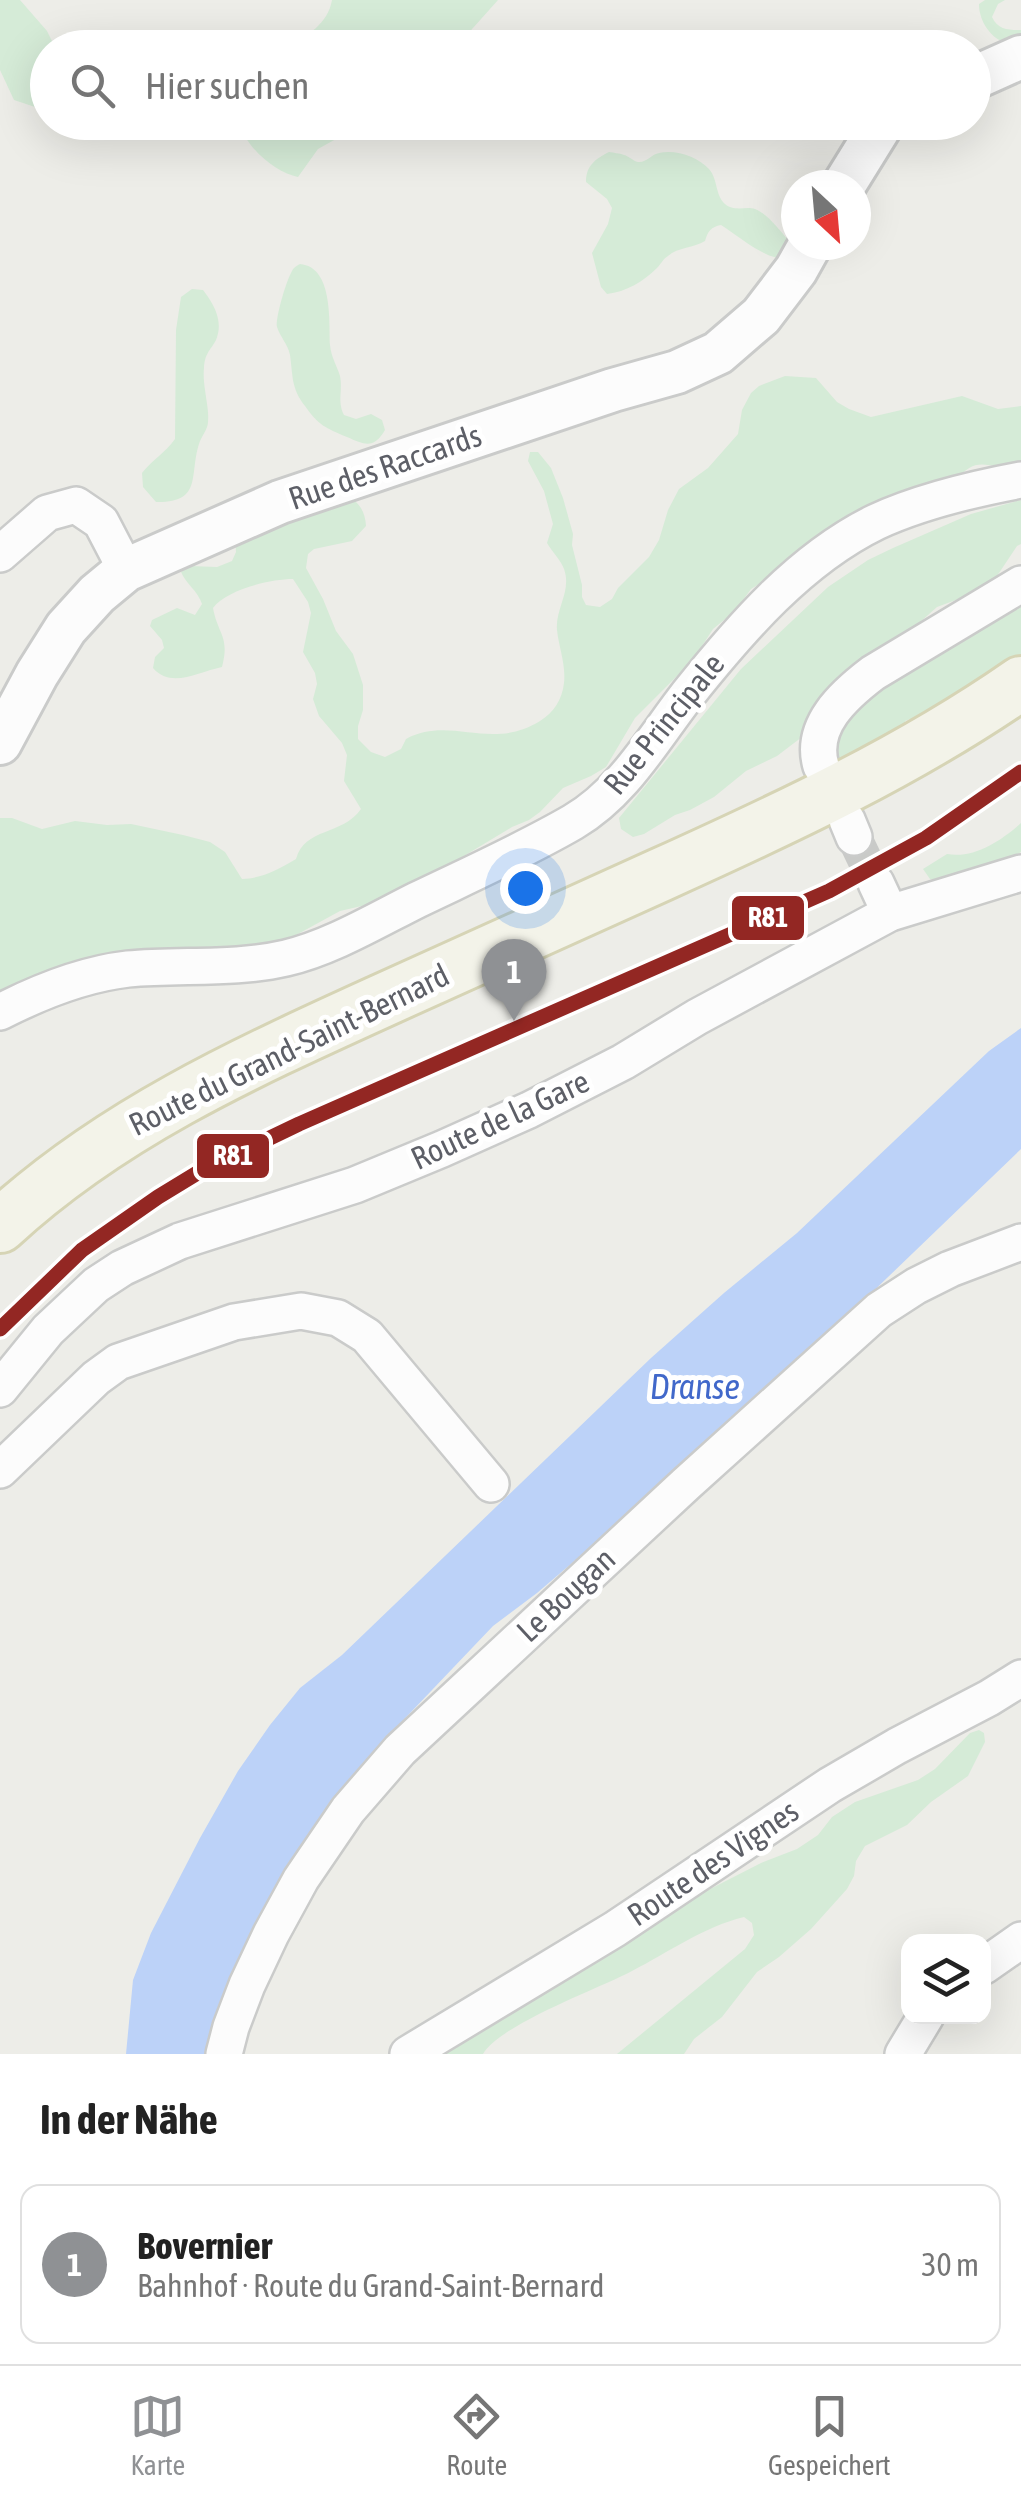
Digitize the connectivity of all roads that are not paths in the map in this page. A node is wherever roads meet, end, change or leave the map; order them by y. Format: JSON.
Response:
{"nodes":[{"id":1,"x":1021,"y":57,"type":"edge"},
{"id":2,"x":991,"y":70,"type":"edge"},
{"id":3,"x":872,"y":140,"type":"edge"},
{"id":4,"x":853,"y":170,"type":"edge"},
{"id":5,"x":802,"y":260,"type":"edge"},
{"id":6,"x":1021,"y":480,"type":"edge"},
{"id":7,"x":0,"y":554,"type":"edge"},
{"id":8,"x":126,"y":570,"type":"junction"},
{"id":9,"x":1021,"y":584,"type":"edge"},
{"id":10,"x":1021,"y":683,"type":"edge"},
{"id":11,"x":0,"y":743,"type":"edge"},
{"id":12,"x":821,"y":766,"type":"dead end"},
{"id":13,"x":1021,"y":873,"type":"edge"},
{"id":14,"x":0,"y":1012,"type":"edge"},
{"id":15,"x":0,"y":1226,"type":"edge"},
{"id":16,"x":1021,"y":1242,"type":"edge"},
{"id":17,"x":0,"y":1389,"type":"edge"},
{"id":18,"x":0,"y":1470,"type":"edge"},
{"id":19,"x":491,"y":1484,"type":"dead end"},
{"id":20,"x":1021,"y":1678,"type":"edge"},
{"id":21,"x":1021,"y":1940,"type":"edge"},
{"id":22,"x":991,"y":1961,"type":"edge"},
{"id":23,"x":921,"y":2024,"type":"edge"},
{"id":24,"x":224,"y":2054,"type":"edge"},
{"id":25,"x":408,"y":2054,"type":"edge"},
{"id":26,"x":903,"y":2054,"type":"edge"}],
"edges":[{"from":1,"to":2,"type":"street"},
{"from":3,"to":4,"type":"street"},
{"from":5,"to":8,"type":"street","name":"Rue des Raccards"},
{"from":6,"to":14,"type":"street","name":"Rue Principale"},
{"from":7,"to":8,"type":"street"},
{"from":8,"to":11,"type":"street","name":"Rue des Raccards"},
{"from":9,"to":12,"type":"street"},
{"from":10,"to":15,"type":"main road","name":"Route du Grand-Saint-Bernard"},
{"from":13,"to":17,"type":"street","name":"Route de la Gare"},
{"from":16,"to":24,"type":"street","name":"Le Bougan"},
{"from":18,"to":19,"type":"street"},
{"from":20,"to":25,"type":"street","name":"Route des Vignes"},
{"from":21,"to":22,"type":"street"},
{"from":23,"to":26,"type":"street"}]}
